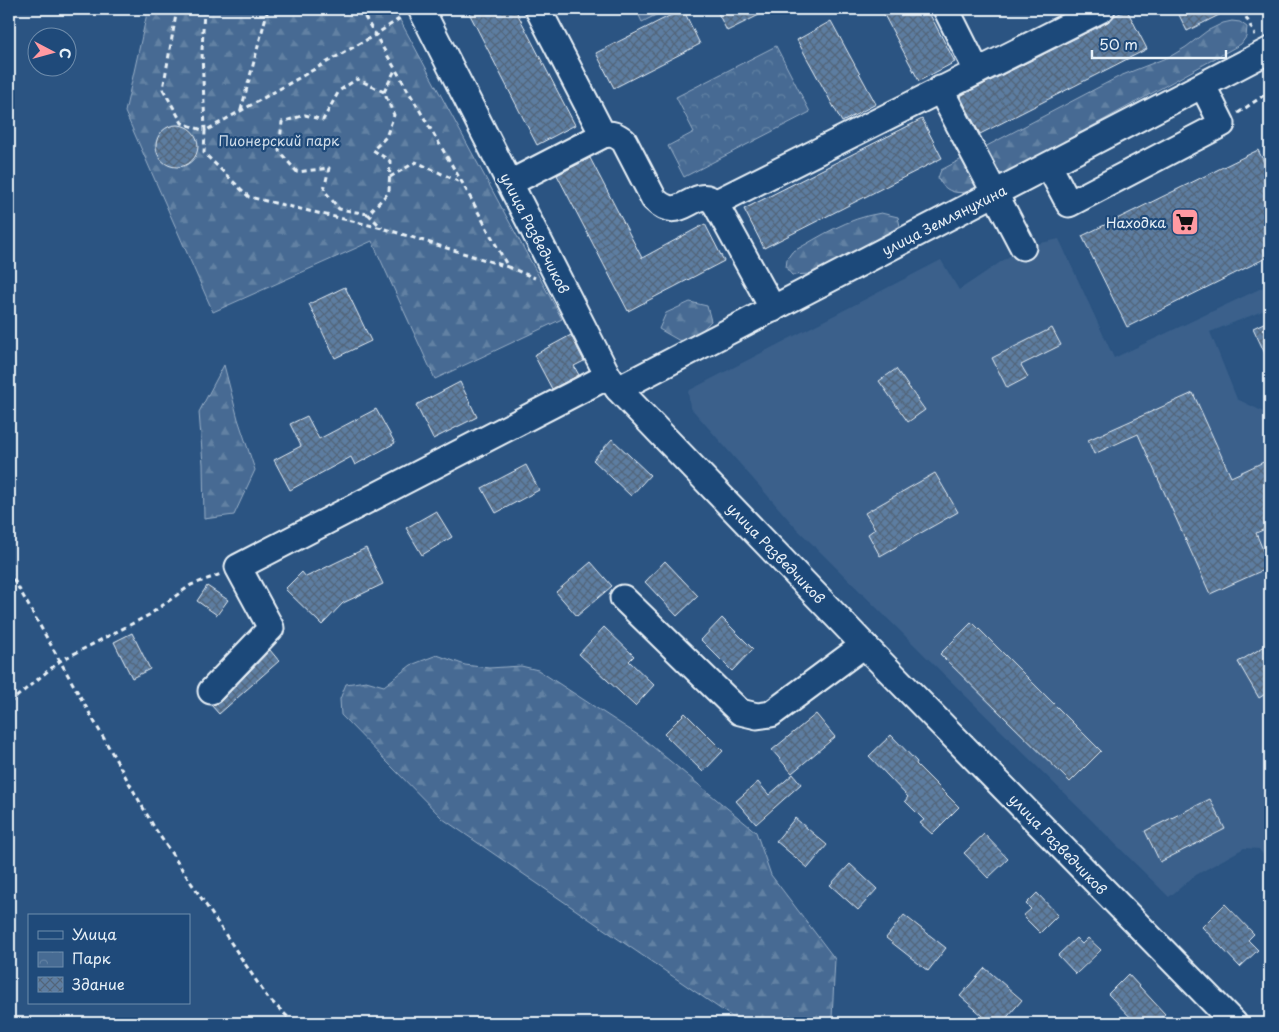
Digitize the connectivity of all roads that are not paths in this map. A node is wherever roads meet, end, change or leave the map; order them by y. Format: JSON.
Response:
{"nodes":[{"id":1,"x":538,"y":9,"type":"edge"},
{"id":2,"x":946,"y":9,"type":"edge"},
{"id":3,"x":1102,"y":9,"type":"edge"},
{"id":4,"x":424,"y":12,"type":"edge"},
{"id":5,"x":1270,"y":50,"type":"edge"},
{"id":6,"x":977,"y":71,"type":"junction"},
{"id":7,"x":1202,"y":86,"type":"junction"},
{"id":8,"x":940,"y":89,"type":"junction"},
{"id":9,"x":603,"y":135,"type":"junction"},
{"id":10,"x":1049,"y":166,"type":"junction"},
{"id":11,"x":510,"y":183,"type":"junction"},
{"id":12,"x":994,"y":193,"type":"junction"},
{"id":13,"x":715,"y":203,"type":"junction"},
{"id":14,"x":1023,"y":247,"type":"dead end"},
{"id":15,"x":773,"y":309,"type":"junction"},
{"id":16,"x":613,"y":382,"type":"junction"},
{"id":17,"x":622,"y":598,"type":"dead end"},
{"id":18,"x":864,"y":645,"type":"junction"},
{"id":19,"x":211,"y":691,"type":"dead end"},
{"id":20,"x":1224,"y":1020,"type":"edge"}],
"edges":[{"from":1,"to":9,"type":"street"},
{"from":2,"to":6,"type":"street"},
{"from":3,"to":6,"type":"street"},
{"from":4,"to":11,"type":"street","name":"улица Разведчиков"},
{"from":5,"to":7,"type":"street","name":"улица Землянухина"},
{"from":6,"to":8,"type":"street"},
{"from":7,"to":10,"type":"street","name":"улица Землянухина"},
{"from":7,"to":10,"type":"street"},
{"from":8,"to":12,"type":"street"},
{"from":8,"to":13,"type":"street"},
{"from":9,"to":11,"type":"street"},
{"from":9,"to":13,"type":"street"},
{"from":10,"to":12,"type":"street","name":"улица Землянухина"},
{"from":11,"to":16,"type":"street","name":"улица Разведчиков"},
{"from":12,"to":14,"type":"street"},
{"from":12,"to":15,"type":"street","name":"улица Землянухина"},
{"from":13,"to":15,"type":"street"},
{"from":15,"to":16,"type":"street","name":"улица Землянухина"},
{"from":16,"to":18,"type":"street","name":"улица Разведчиков"},
{"from":16,"to":19,"type":"street","name":"улица Землянухина"},
{"from":17,"to":18,"type":"street"},
{"from":18,"to":20,"type":"street","name":"улица Разведчиков"}]}
